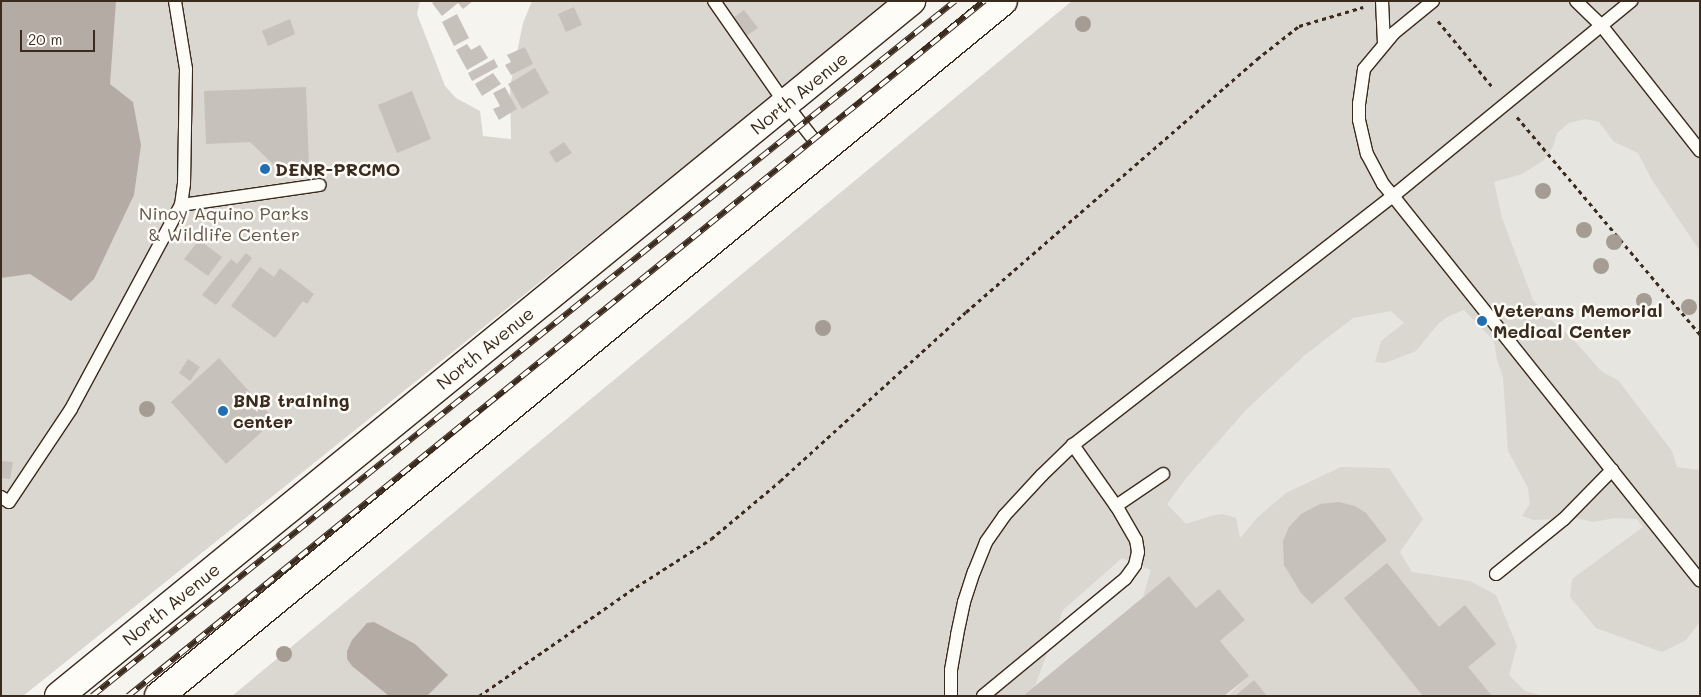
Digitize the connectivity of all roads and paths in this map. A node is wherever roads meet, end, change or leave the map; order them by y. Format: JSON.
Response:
{"nodes":[{"id":1,"x":174,"y":1,"type":"edge"},
{"id":2,"x":714,"y":1,"type":"edge"},
{"id":3,"x":911,"y":1,"type":"edge"},
{"id":4,"x":1003,"y":1,"type":"edge"},
{"id":5,"x":1382,"y":1,"type":"edge"},
{"id":6,"x":1576,"y":1,"type":"edge"},
{"id":7,"x":1631,"y":1,"type":"edge"},
{"id":8,"x":1369,"y":4,"type":"dead end"},
{"id":9,"x":1430,"y":4,"type":"edge"},
{"id":10,"x":1601,"y":26,"type":"junction"},
{"id":11,"x":1384,"y":44,"type":"junction"},
{"id":12,"x":785,"y":104,"type":"junction"},
{"id":13,"x":1507,"y":104,"type":"junction"},
{"id":14,"x":822,"y":150,"type":"junction"},
{"id":15,"x":1700,"y":151,"type":"edge"},
{"id":16,"x":320,"y":185,"type":"dead end"},
{"id":17,"x":1393,"y":196,"type":"junction"},
{"id":18,"x":181,"y":205,"type":"junction"},
{"id":19,"x":1700,"y":334,"type":"edge"},
{"id":20,"x":1073,"y":445,"type":"junction"},
{"id":21,"x":1612,"y":470,"type":"junction"},
{"id":22,"x":1163,"y":474,"type":"dead end"},
{"id":23,"x":4,"y":503,"type":"edge"},
{"id":24,"x":1116,"y":506,"type":"junction"},
{"id":25,"x":1496,"y":574,"type":"dead end"},
{"id":26,"x":1700,"y":580,"type":"edge"},
{"id":27,"x":59,"y":696,"type":"edge"},
{"id":28,"x":159,"y":696,"type":"edge"},
{"id":29,"x":479,"y":696,"type":"edge"},
{"id":30,"x":951,"y":696,"type":"edge"},
{"id":31,"x":983,"y":696,"type":"edge"}],
"edges":[{"from":1,"to":18,"type":"lane"},
{"from":2,"to":12,"type":"lane"},
{"from":3,"to":12,"type":"main road","name":"North Avenue"},
{"from":4,"to":14,"type":"main road"},
{"from":5,"to":11,"type":"lane"},
{"from":6,"to":10,"type":"lane"},
{"from":7,"to":10,"type":"lane"},
{"from":8,"to":29,"type":"path"},
{"from":9,"to":11,"type":"lane"},
{"from":9,"to":13,"type":"path"},
{"from":10,"to":13,"type":"lane"},
{"from":10,"to":15,"type":"lane"},
{"from":11,"to":17,"type":"lane"},
{"from":12,"to":14,"type":"lane"},
{"from":12,"to":27,"type":"main road","name":"North Avenue"},
{"from":13,"to":17,"type":"lane"},
{"from":13,"to":19,"type":"path"},
{"from":14,"to":28,"type":"main road"},
{"from":16,"to":18,"type":"lane"},
{"from":17,"to":20,"type":"lane"},
{"from":17,"to":21,"type":"lane"},
{"from":18,"to":23,"type":"lane"},
{"from":20,"to":24,"type":"lane"},
{"from":20,"to":30,"type":"lane"},
{"from":21,"to":25,"type":"lane"},
{"from":21,"to":26,"type":"lane"},
{"from":22,"to":24,"type":"lane"},
{"from":24,"to":31,"type":"lane"}]}
